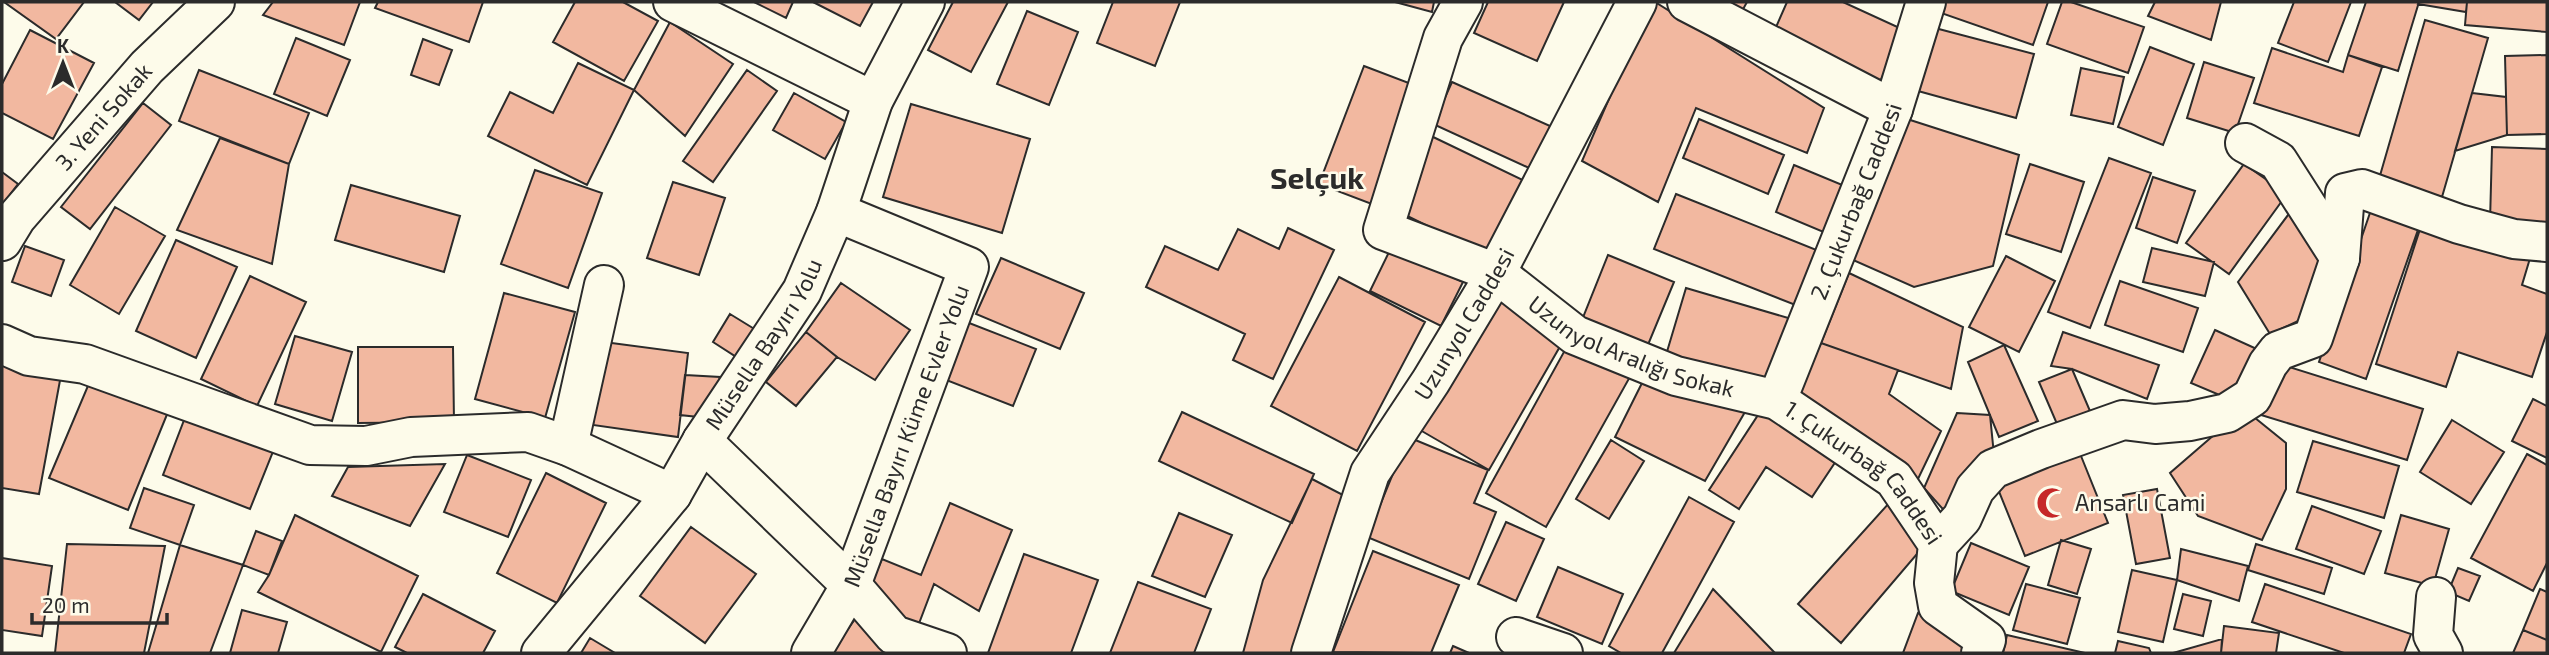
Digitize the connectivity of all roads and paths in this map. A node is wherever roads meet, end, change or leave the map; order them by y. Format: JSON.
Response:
{"nodes":[{"id":1,"x":215,"y":2,"type":"edge"},
{"id":2,"x":673,"y":2,"type":"edge"},
{"id":3,"x":925,"y":2,"type":"edge"},
{"id":4,"x":1463,"y":2,"type":"edge"},
{"id":5,"x":1637,"y":2,"type":"edge"},
{"id":6,"x":1687,"y":2,"type":"edge"},
{"id":7,"x":1926,"y":2,"type":"edge"},
{"id":8,"x":873,"y":101,"type":"junction"},
{"id":9,"x":1893,"y":109,"type":"junction"},
{"id":10,"x":2245,"y":143,"type":"dead end"},
{"id":11,"x":836,"y":212,"type":"junction"},
{"id":12,"x":2,"y":241,"type":"edge"},
{"id":13,"x":2547,"y":242,"type":"edge"},
{"id":14,"x":2340,"y":258,"type":"junction"},
{"id":15,"x":1496,"y":273,"type":"junction"},
{"id":16,"x":604,"y":285,"type":"dead end"},
{"id":17,"x":2,"y":344,"type":"edge"},
{"id":18,"x":1777,"y":400,"type":"junction"},
{"id":19,"x":702,"y":441,"type":"junction"},
{"id":20,"x":568,"y":446,"type":"junction"},
{"id":21,"x":672,"y":494,"type":"junction"},
{"id":22,"x":1938,"y":544,"type":"junction"},
{"id":23,"x":850,"y":585,"type":"junction"},
{"id":24,"x":2436,"y":597,"type":"dead end"},
{"id":25,"x":1516,"y":637,"type":"dead end"},
{"id":26,"x":541,"y":653,"type":"edge"},
{"id":27,"x":811,"y":653,"type":"edge"},
{"id":28,"x":947,"y":653,"type":"edge"},
{"id":29,"x":1311,"y":653,"type":"edge"},
{"id":30,"x":1563,"y":653,"type":"edge"},
{"id":31,"x":1981,"y":653,"type":"edge"},
{"id":32,"x":2443,"y":653,"type":"edge"}],
"edges":[{"from":1,"to":12,"type":"street","name":"3. Yeni Sokak"},
{"from":2,"to":8,"type":"street"},
{"from":3,"to":8,"type":"street","name":"Müsella Bayırı Yolu"},
{"from":4,"to":15,"type":"street","name":"Uzunyol Aralığı Sokak"},
{"from":5,"to":15,"type":"street","name":"Uzunyol Caddesi"},
{"from":6,"to":9,"type":"street"},
{"from":7,"to":9,"type":"street","name":"2. Çukurbağ Caddesi"},
{"from":8,"to":11,"type":"street","name":"Müsella Bayırı Yolu"},
{"from":9,"to":18,"type":"street","name":"2. Çukurbağ Caddesi"},
{"from":10,"to":14,"type":"street"},
{"from":11,"to":19,"type":"street","name":"Müsella Bayırı Yolu"},
{"from":11,"to":23,"type":"street","name":"Müsella Bayırı Küme Evler Yolu"},
{"from":13,"to":14,"type":"street"},
{"from":14,"to":22,"type":"street"},
{"from":15,"to":18,"type":"street","name":"Uzunyol Aralığı Sokak"},
{"from":15,"to":29,"type":"street","name":"Uzunyol Caddesi"},
{"from":16,"to":20,"type":"street"},
{"from":17,"to":20,"type":"street"},
{"from":18,"to":22,"type":"street","name":"1. Çukurbağ Caddesi"},
{"from":19,"to":21,"type":"street","name":"Müsella Bayırı Yolu"},
{"from":19,"to":23,"type":"street"},
{"from":20,"to":21,"type":"street"},
{"from":21,"to":26,"type":"street","name":"Müsella Bayırı Yolu"},
{"from":22,"to":31,"type":"street","name":"1. Çukurbağ Caddesi"},
{"from":23,"to":27,"type":"street","name":"Müsella Bayırı Küme Evler Yolu"},
{"from":23,"to":28,"type":"street"},
{"from":24,"to":32,"type":"street"},
{"from":25,"to":30,"type":"street"}]}
